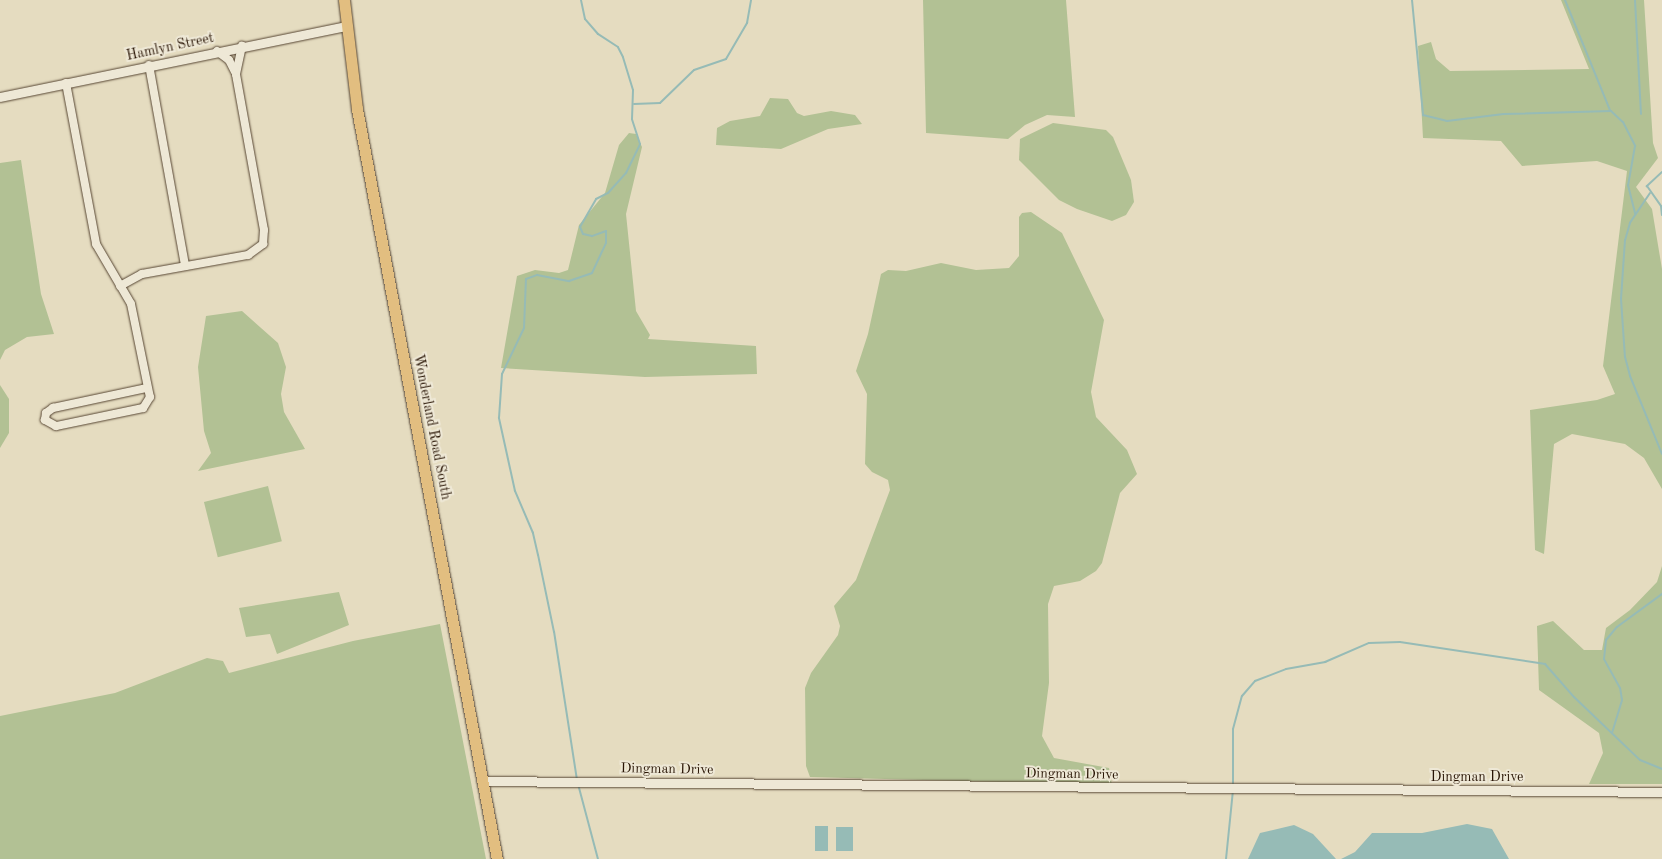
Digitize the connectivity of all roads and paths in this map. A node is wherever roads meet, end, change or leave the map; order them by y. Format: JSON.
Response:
{"nodes":[{"id":1,"x":344,"y":0,"type":"edge"},
{"id":2,"x":346,"y":26,"type":"junction"},
{"id":3,"x":242,"y":46,"type":"junction"},
{"id":4,"x":217,"y":52,"type":"junction"},
{"id":5,"x":149,"y":65,"type":"junction"},
{"id":6,"x":236,"y":74,"type":"junction"},
{"id":7,"x":66,"y":83,"type":"junction"},
{"id":8,"x":0,"y":97,"type":"edge"},
{"id":9,"x":185,"y":266,"type":"junction"},
{"id":10,"x":120,"y":286,"type":"junction"},
{"id":11,"x":146,"y":388,"type":"junction"},
{"id":12,"x":482,"y":781,"type":"junction"},
{"id":13,"x":1662,"y":792,"type":"edge"},
{"id":14,"x":497,"y":859,"type":"edge"}],
"edges":[{"from":1,"to":2,"type":"main road","name":"Wonderland Road South"},
{"from":2,"to":3,"type":"street","name":"Hamlyn Street"},
{"from":2,"to":12,"type":"main road","name":"Wonderland Road South"},
{"from":3,"to":4,"type":"street","name":"Hamlyn Street"},
{"from":3,"to":6,"type":"street"},
{"from":4,"to":5,"type":"street","name":"Hamlyn Street"},
{"from":4,"to":6,"type":"street"},
{"from":5,"to":7,"type":"street","name":"Hamlyn Street"},
{"from":5,"to":9,"type":"street"},
{"from":6,"to":9,"type":"street"},
{"from":7,"to":8,"type":"street","name":"Hamlyn Street"},
{"from":7,"to":10,"type":"street"},
{"from":9,"to":10,"type":"street"},
{"from":10,"to":11,"type":"street"},
{"from":11,"to":11,"type":"street"},
{"from":12,"to":13,"type":"street","name":"Dingman Drive"},
{"from":12,"to":14,"type":"main road","name":"Wonderland Road South"}]}
